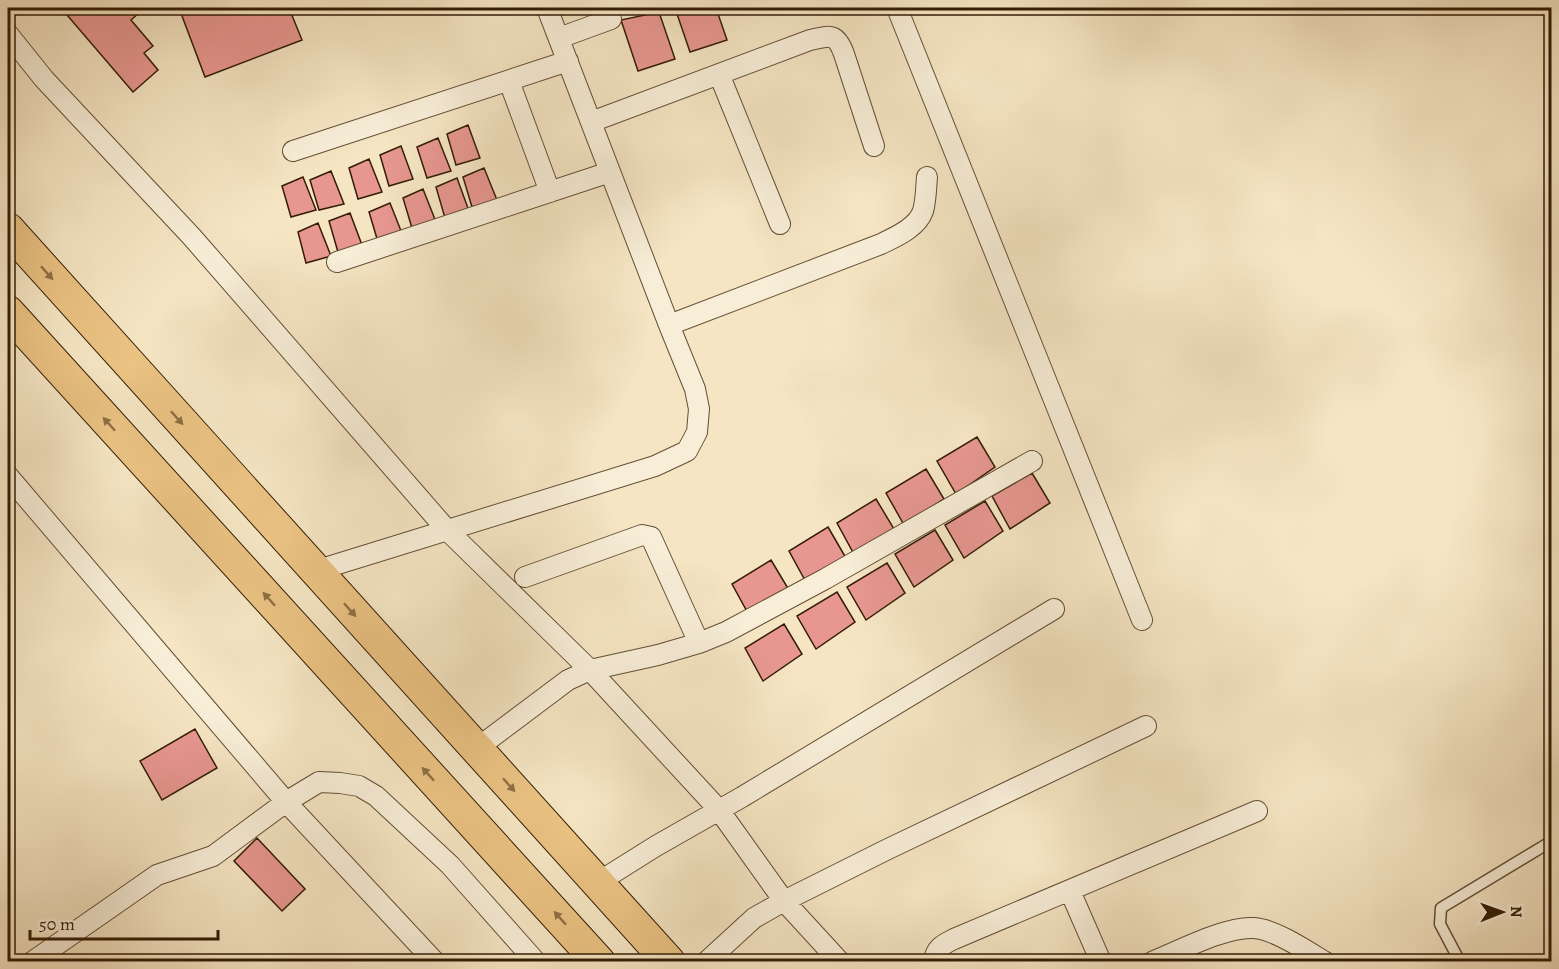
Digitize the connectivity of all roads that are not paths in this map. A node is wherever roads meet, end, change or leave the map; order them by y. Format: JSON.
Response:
{"nodes":[{"id":1,"x":547,"y":8,"type":"edge"},
{"id":2,"x":897,"y":8,"type":"edge"},
{"id":3,"x":610,"y":19,"type":"dead end"},
{"id":4,"x":8,"y":34,"type":"edge"},
{"id":5,"x":559,"y":38,"type":"junction"},
{"id":6,"x":568,"y":62,"type":"junction"},
{"id":7,"x":719,"y":74,"type":"junction"},
{"id":8,"x":509,"y":81,"type":"junction"},
{"id":9,"x":591,"y":122,"type":"junction"},
{"id":10,"x":874,"y":146,"type":"dead end"},
{"id":11,"x":292,"y":152,"type":"dead end"},
{"id":12,"x":610,"y":172,"type":"junction"},
{"id":13,"x":927,"y":177,"type":"dead end"},
{"id":14,"x":550,"y":192,"type":"junction"},
{"id":15,"x":780,"y":224,"type":"dead end"},
{"id":16,"x":8,"y":230,"type":"edge"},
{"id":17,"x":337,"y":262,"type":"dead end"},
{"id":18,"x":8,"y":312,"type":"edge"},
{"id":19,"x":669,"y":325,"type":"junction"},
{"id":20,"x":1032,"y":461,"type":"dead end"},
{"id":21,"x":8,"y":476,"type":"edge"},
{"id":22,"x":447,"y":530,"type":"junction"},
{"id":23,"x":315,"y":571,"type":"junction"},
{"id":24,"x":525,"y":577,"type":"dead end"},
{"id":25,"x":1054,"y":609,"type":"dead end"},
{"id":26,"x":1142,"y":620,"type":"dead end"},
{"id":27,"x":699,"y":643,"type":"junction"},
{"id":28,"x":590,"y":670,"type":"junction"},
{"id":29,"x":1146,"y":726,"type":"dead end"},
{"id":30,"x":476,"y":749,"type":"junction"},
{"id":31,"x":286,"y":802,"type":"junction"},
{"id":32,"x":719,"y":810,"type":"junction"},
{"id":33,"x":1257,"y":811,"type":"dead end"},
{"id":34,"x":1551,"y":841,"type":"edge"},
{"id":35,"x":597,"y":883,"type":"junction"},
{"id":36,"x":1070,"y":891,"type":"junction"},
{"id":37,"x":784,"y":901,"type":"junction"},
{"id":38,"x":32,"y":962,"type":"edge"},
{"id":39,"x":435,"y":962,"type":"edge"},
{"id":40,"x":536,"y":962,"type":"edge"},
{"id":41,"x":599,"y":962,"type":"edge"},
{"id":42,"x":669,"y":962,"type":"edge"},
{"id":43,"x":706,"y":962,"type":"edge"},
{"id":44,"x":840,"y":962,"type":"edge"},
{"id":45,"x":934,"y":962,"type":"edge"},
{"id":46,"x":1101,"y":962,"type":"edge"},
{"id":47,"x":1152,"y":962,"type":"edge"},
{"id":48,"x":1325,"y":962,"type":"edge"},
{"id":49,"x":1460,"y":962,"type":"edge"}],
"edges":[{"from":1,"to":5,"type":"street"},
{"from":2,"to":26,"type":"street"},
{"from":3,"to":5,"type":"street"},
{"from":4,"to":22,"type":"street"},
{"from":5,"to":6,"type":"street"},
{"from":6,"to":8,"type":"street"},
{"from":6,"to":9,"type":"street"},
{"from":7,"to":9,"type":"street"},
{"from":7,"to":10,"type":"street"},
{"from":7,"to":15,"type":"street"},
{"from":8,"to":11,"type":"street"},
{"from":8,"to":14,"type":"street"},
{"from":9,"to":12,"type":"street"},
{"from":12,"to":14,"type":"street"},
{"from":12,"to":19,"type":"street"},
{"from":13,"to":19,"type":"street"},
{"from":14,"to":17,"type":"street"},
{"from":16,"to":23,"type":"main road","one_way":true},
{"from":41,"to":18,"type":"main road","one_way":true},
{"from":19,"to":22,"type":"street"},
{"from":20,"to":27,"type":"street"},
{"from":21,"to":31,"type":"street"},
{"from":22,"to":23,"type":"street"},
{"from":22,"to":28,"type":"street"},
{"from":23,"to":30,"type":"main road","one_way":true},
{"from":24,"to":27,"type":"street"},
{"from":25,"to":32,"type":"street"},
{"from":27,"to":28,"type":"street"},
{"from":28,"to":30,"type":"street"},
{"from":28,"to":32,"type":"street"},
{"from":29,"to":37,"type":"street"},
{"from":30,"to":35,"type":"main road","one_way":true},
{"from":31,"to":38,"type":"street"},
{"from":31,"to":39,"type":"street"},
{"from":31,"to":40,"type":"street"},
{"from":32,"to":35,"type":"street"},
{"from":32,"to":37,"type":"street"},
{"from":33,"to":36,"type":"street"},
{"from":34,"to":49,"type":"lane"},
{"from":35,"to":42,"type":"main road"},
{"from":36,"to":45,"type":"street"},
{"from":36,"to":46,"type":"street"},
{"from":37,"to":43,"type":"street"},
{"from":37,"to":44,"type":"street"},
{"from":47,"to":48,"type":"street"}]}
